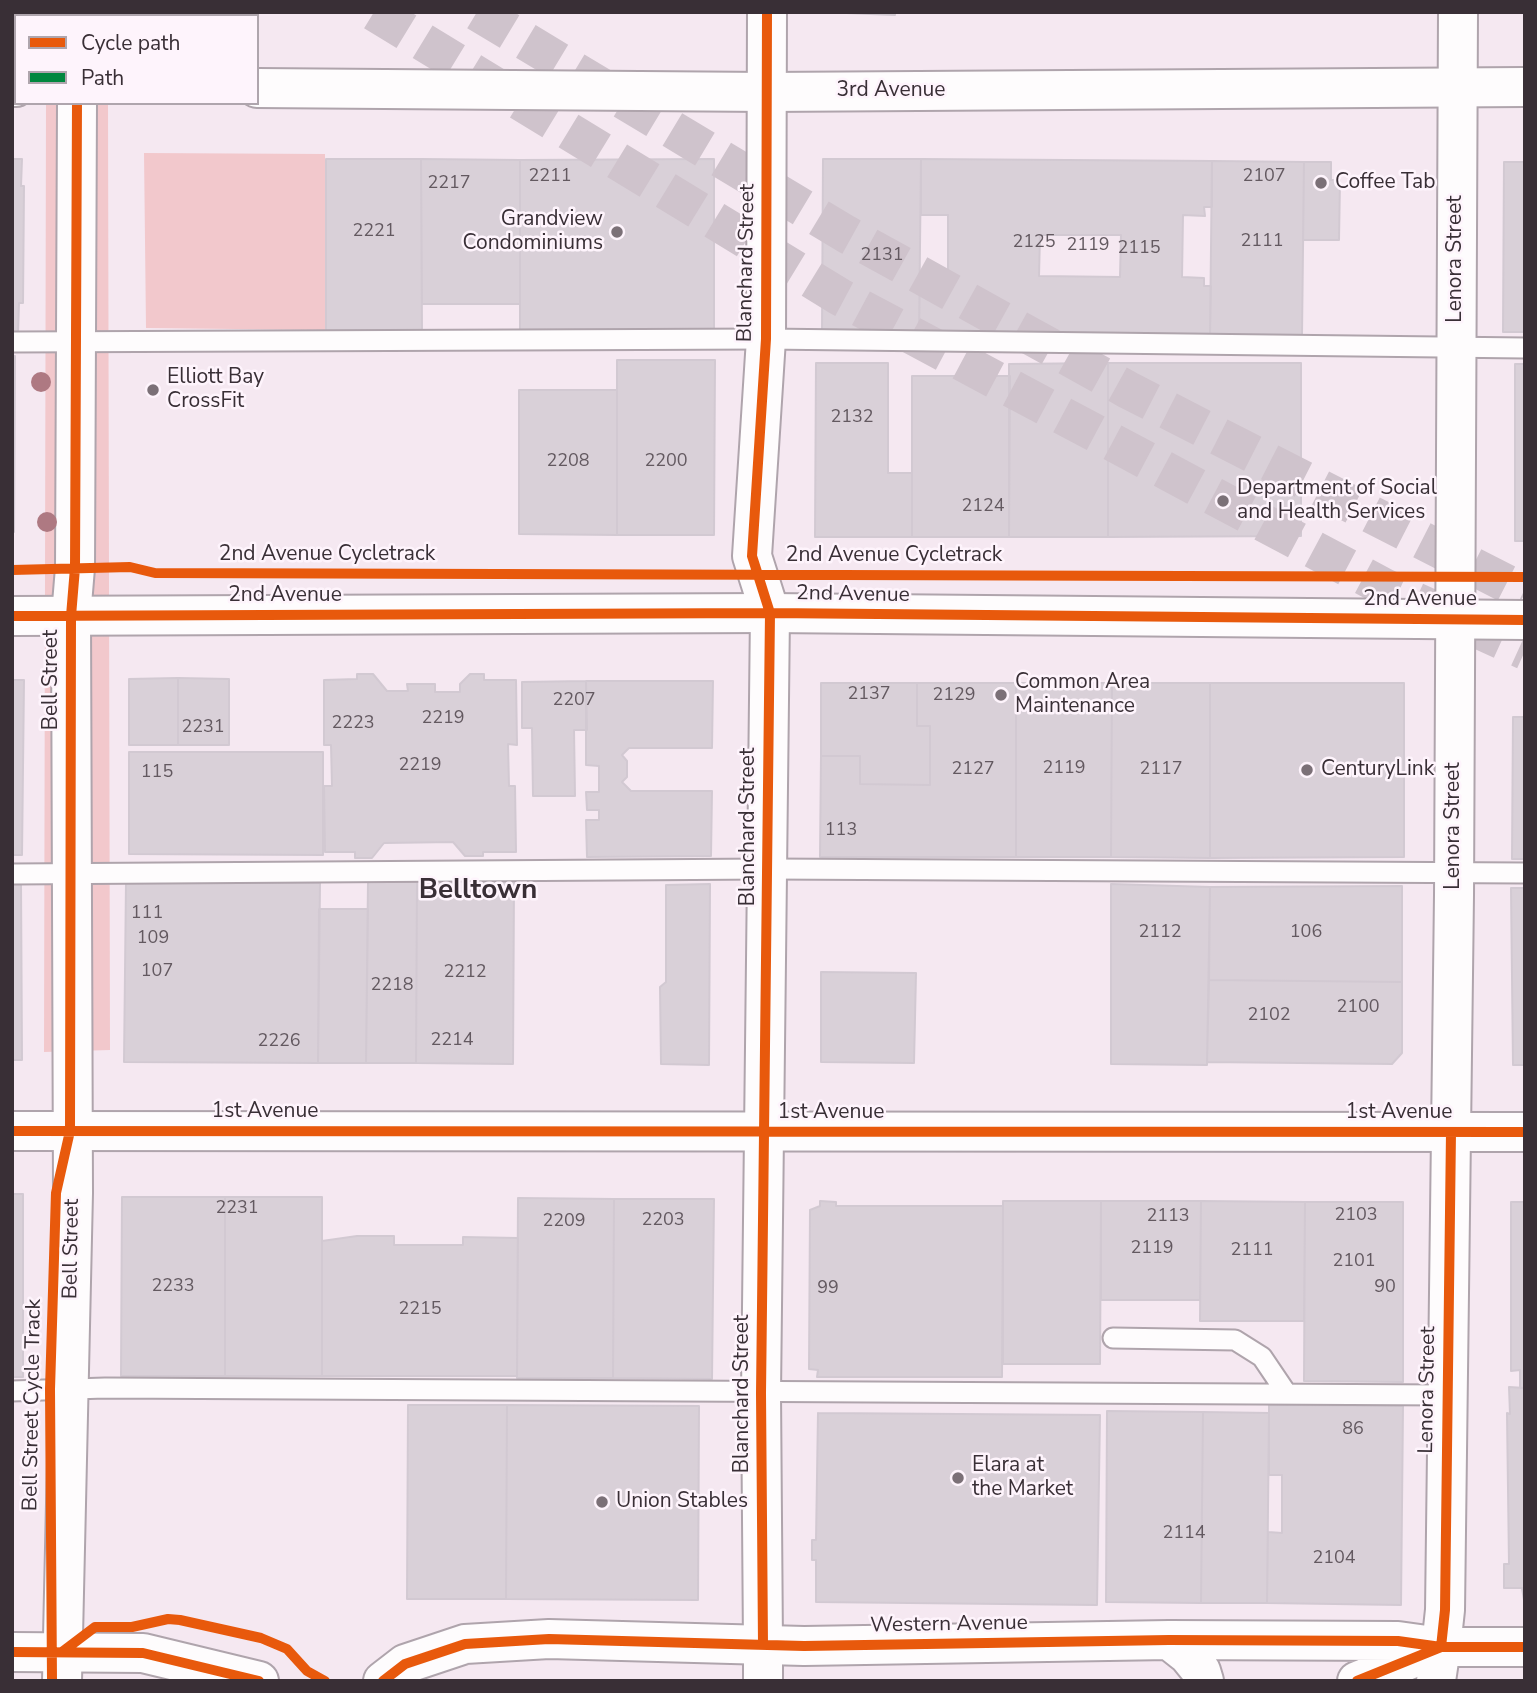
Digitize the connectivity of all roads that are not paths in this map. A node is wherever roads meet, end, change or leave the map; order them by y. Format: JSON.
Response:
{"nodes":[{"id":1,"x":767,"y":12,"type":"edge"},
{"id":2,"x":1458,"y":12,"type":"edge"},
{"id":3,"x":1525,"y":86,"type":"edge"},
{"id":4,"x":1457,"y":87,"type":"junction"},
{"id":5,"x":259,"y":88,"type":"edge"},
{"id":6,"x":767,"y":92,"type":"junction"},
{"id":7,"x":77,"y":105,"type":"edge"},
{"id":8,"x":766,"y":339,"type":"junction"},
{"id":9,"x":12,"y":342,"type":"edge"},
{"id":10,"x":76,"y":342,"type":"junction"},
{"id":11,"x":1456,"y":348,"type":"junction"},
{"id":12,"x":1525,"y":348,"type":"edge"},
{"id":13,"x":770,"y":613,"type":"junction"},
{"id":14,"x":12,"y":616,"type":"edge"},
{"id":15,"x":71,"y":616,"type":"junction"},
{"id":16,"x":1454,"y":620,"type":"junction"},
{"id":17,"x":1525,"y":620,"type":"edge"},
{"id":18,"x":768,"y":869,"type":"junction"},
{"id":19,"x":71,"y":873,"type":"junction"},
{"id":20,"x":1454,"y":873,"type":"junction"},
{"id":21,"x":1525,"y":873,"type":"edge"},
{"id":22,"x":12,"y":874,"type":"edge"},
{"id":23,"x":12,"y":1131,"type":"edge"},
{"id":24,"x":70,"y":1131,"type":"junction"},
{"id":25,"x":764,"y":1132,"type":"junction"},
{"id":26,"x":1451,"y":1132,"type":"junction"},
{"id":27,"x":1525,"y":1132,"type":"edge"},
{"id":28,"x":1113,"y":1338,"type":"dead end"},
{"id":29,"x":70,"y":1388,"type":"junction"},
{"id":30,"x":12,"y":1391,"type":"edge"},
{"id":31,"x":761,"y":1393,"type":"junction"},
{"id":32,"x":1287,"y":1394,"type":"junction"},
{"id":33,"x":1447,"y":1395,"type":"junction"},
{"id":34,"x":1169,"y":1640,"type":"junction"},
{"id":35,"x":1525,"y":1647,"type":"edge"},
{"id":36,"x":12,"y":1652,"type":"edge"},
{"id":37,"x":763,"y":1663,"type":"edge"},
{"id":38,"x":1438,"y":1664,"type":"edge"},
{"id":39,"x":62,"y":1666,"type":"edge"},
{"id":40,"x":259,"y":1681,"type":"edge"},
{"id":41,"x":383,"y":1681,"type":"edge"},
{"id":42,"x":1204,"y":1681,"type":"edge"},
{"id":43,"x":1357,"y":1681,"type":"edge"}],
"edges":[{"from":1,"to":6,"type":"main road","name":"Blanchard Street"},
{"from":2,"to":4,"type":"main road","name":"Lenora Street"},
{"from":3,"to":4,"type":"main road","name":"3rd Avenue"},
{"from":4,"to":6,"type":"main road","name":"3rd Avenue"},
{"from":4,"to":11,"type":"main road","name":"Lenora Street"},
{"from":5,"to":6,"type":"main road","name":"3rd Avenue"},
{"from":6,"to":8,"type":"main road","name":"Blanchard Street"},
{"from":7,"to":10,"type":"main road","name":"Bell Street"},
{"from":8,"to":10,"type":"lane"},
{"from":8,"to":11,"type":"lane"},
{"from":8,"to":13,"type":"main road","name":"Blanchard Street"},
{"from":9,"to":10,"type":"lane"},
{"from":10,"to":15,"type":"main road","name":"Bell Street"},
{"from":11,"to":12,"type":"lane"},
{"from":11,"to":16,"type":"main road","name":"Lenora Street"},
{"from":13,"to":15,"type":"main road","name":"2nd Avenue"},
{"from":13,"to":16,"type":"main road","name":"2nd Avenue"},
{"from":13,"to":18,"type":"main road","name":"Blanchard Street"},
{"from":14,"to":15,"type":"main road","name":"2nd Avenue"},
{"from":15,"to":19,"type":"main road","name":"Bell Street"},
{"from":16,"to":17,"type":"main road","name":"2nd Avenue"},
{"from":16,"to":20,"type":"main road","name":"Lenora Street"},
{"from":18,"to":19,"type":"lane"},
{"from":18,"to":20,"type":"lane"},
{"from":18,"to":25,"type":"main road","name":"Blanchard Street"},
{"from":19,"to":22,"type":"lane"},
{"from":19,"to":24,"type":"main road","name":"Bell Street"},
{"from":20,"to":21,"type":"lane"},
{"from":20,"to":26,"type":"main road","name":"Lenora Street"},
{"from":23,"to":24,"type":"main road","name":"1st Avenue"},
{"from":24,"to":25,"type":"main road","name":"1st Avenue"},
{"from":24,"to":29,"type":"main road","name":"Bell Street"},
{"from":25,"to":26,"type":"main road","name":"1st Avenue"},
{"from":25,"to":31,"type":"main road","name":"Blanchard Street"},
{"from":26,"to":27,"type":"main road","name":"1st Avenue"},
{"from":26,"to":33,"type":"main road","name":"Lenora Street"},
{"from":28,"to":32,"type":"lane"},
{"from":29,"to":30,"type":"lane"},
{"from":29,"to":31,"type":"lane"},
{"from":29,"to":39,"type":"main road","name":"Bell Street"},
{"from":31,"to":32,"type":"lane"},
{"from":31,"to":37,"type":"main road","name":"Blanchard Street"},
{"from":32,"to":33,"type":"lane"},
{"from":33,"to":38,"type":"main road","name":"Lenora Street"},
{"from":34,"to":37,"type":"main road","name":"Western Avenue"},
{"from":34,"to":38,"type":"main road","name":"Western Avenue"},
{"from":34,"to":42,"type":"main road"},
{"from":35,"to":38,"type":"main road","name":"Western Avenue"},
{"from":36,"to":39,"type":"main road"},
{"from":37,"to":41,"type":"main road","name":"Western Avenue"},
{"from":38,"to":43,"type":"main road"},
{"from":39,"to":40,"type":"main road"}]}
